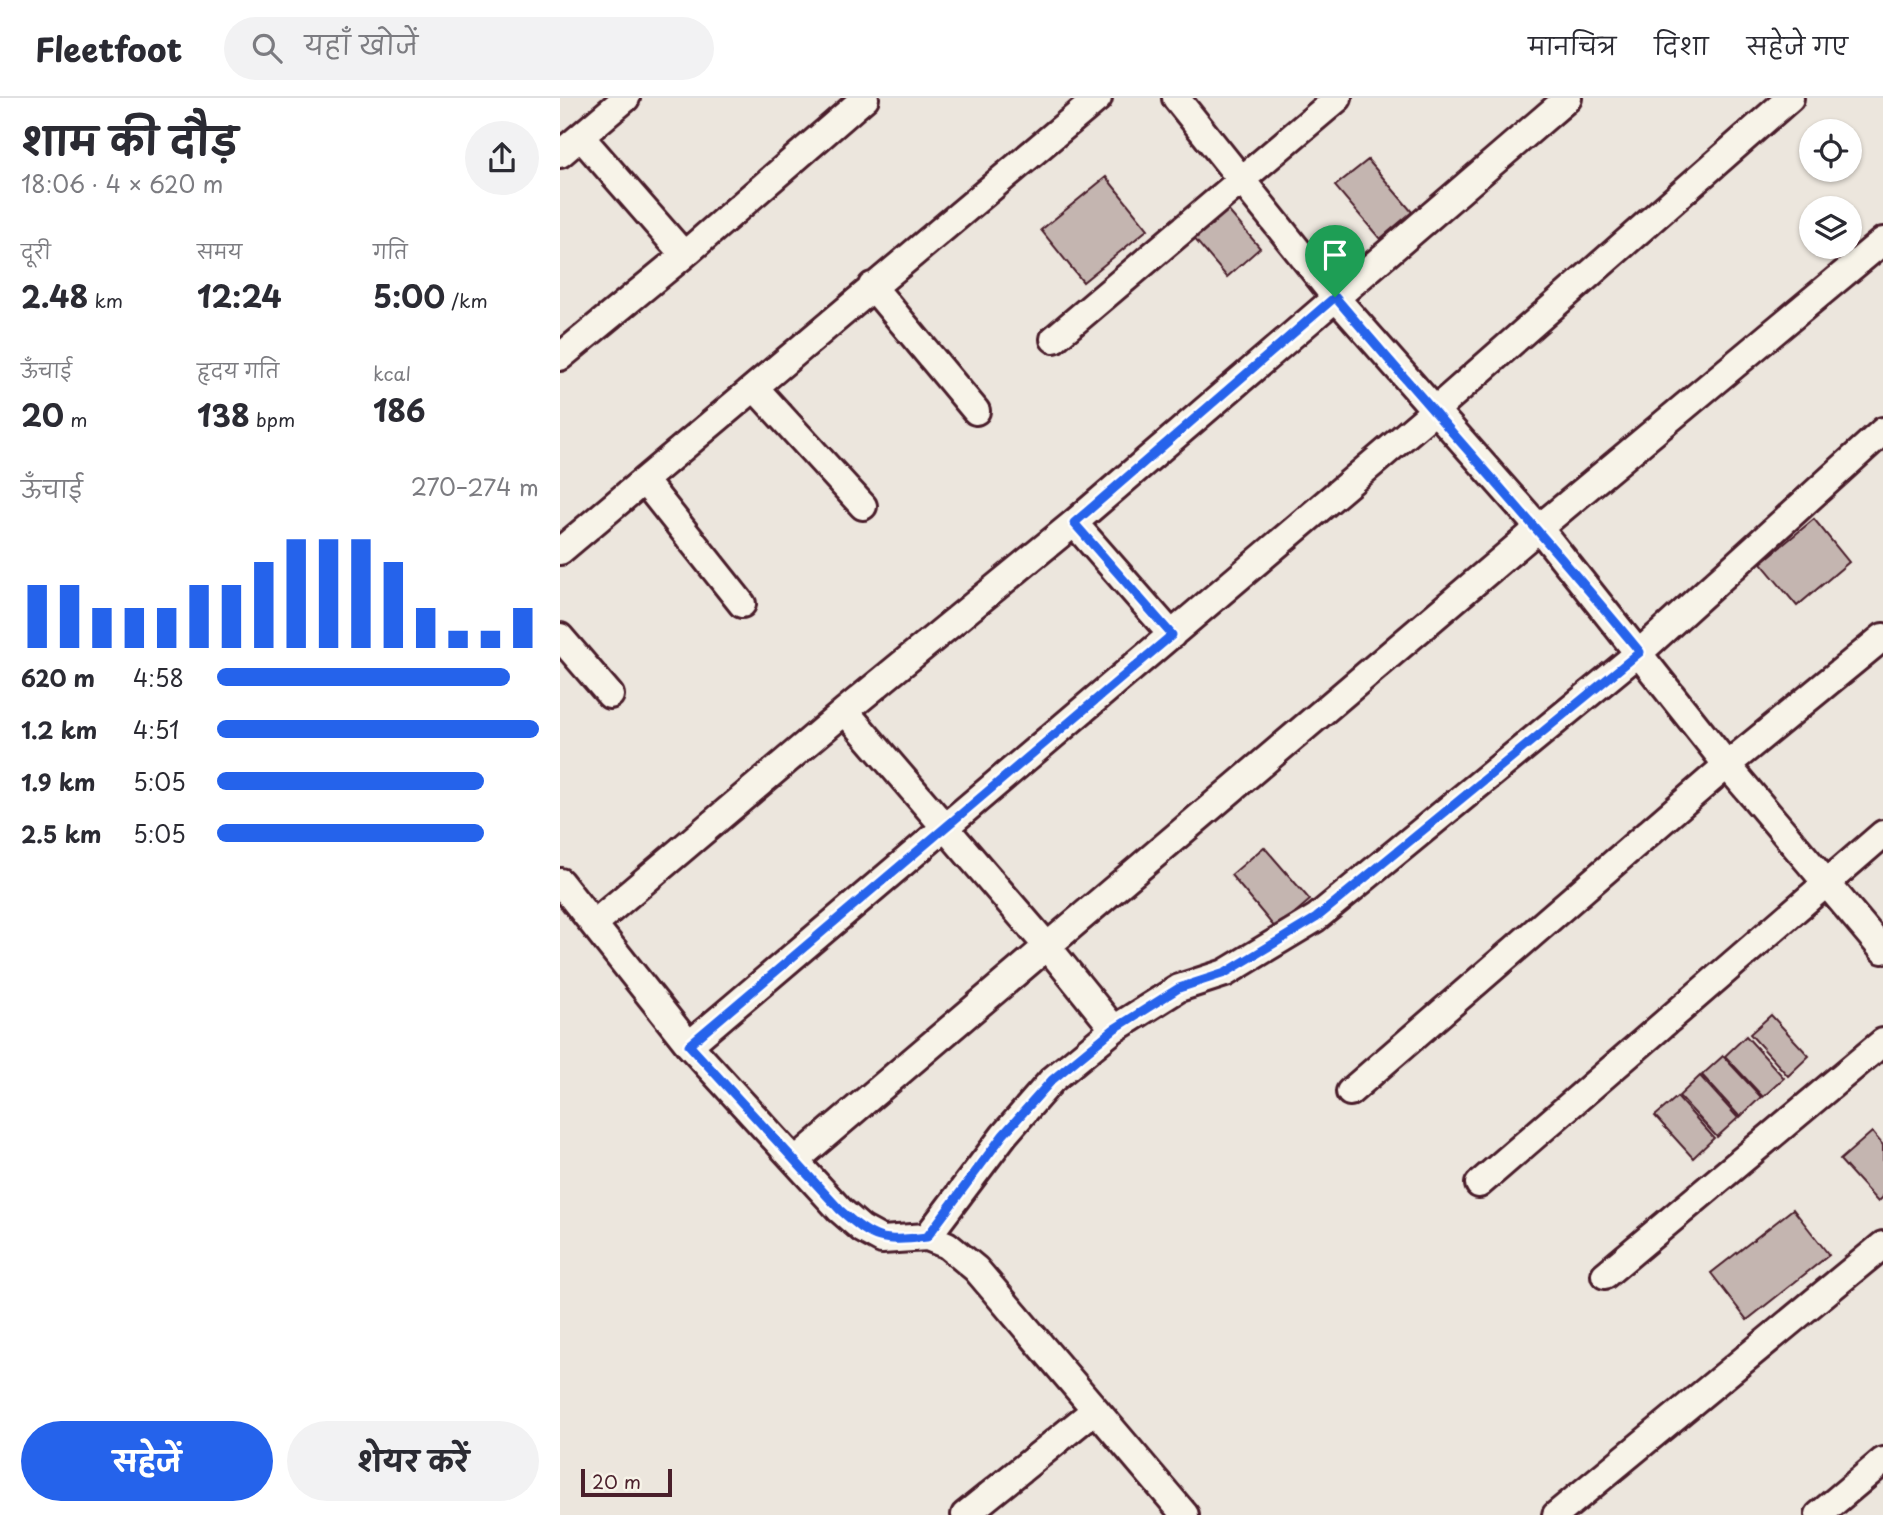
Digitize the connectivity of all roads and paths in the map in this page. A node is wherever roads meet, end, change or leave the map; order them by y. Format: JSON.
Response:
{"nodes":[{"id":1,"x":626,"y":98,"type":"edge"},
{"id":2,"x":865,"y":98,"type":"edge"},
{"id":3,"x":1098,"y":98,"type":"edge"},
{"id":4,"x":1176,"y":98,"type":"edge"},
{"id":5,"x":1338,"y":98,"type":"edge"},
{"id":6,"x":1568,"y":98,"type":"edge"},
{"id":7,"x":1790,"y":98,"type":"edge"},
{"id":8,"x":581,"y":136,"type":"junction"},
{"id":9,"x":560,"y":154,"type":"edge"},
{"id":10,"x":1240,"y":180,"type":"junction"},
{"id":11,"x":1883,"y":242,"type":"edge"},
{"id":12,"x":684,"y":255,"type":"junction"},
{"id":13,"x":873,"y":286,"type":"junction"},
{"id":14,"x":1335,"y":297,"type":"junction"},
{"id":15,"x":1054,"y":339,"type":"dead end"},
{"id":16,"x":560,"y":357,"type":"edge"},
{"id":17,"x":756,"y":389,"type":"junction"},
{"id":18,"x":975,"y":411,"type":"dead end"},
{"id":19,"x":1433,"y":412,"type":"junction"},
{"id":20,"x":1883,"y":431,"type":"edge"},
{"id":21,"x":645,"y":482,"type":"junction"},
{"id":22,"x":863,"y":506,"type":"dead end"},
{"id":23,"x":1074,"y":523,"type":"junction"},
{"id":24,"x":1539,"y":528,"type":"junction"},
{"id":25,"x":560,"y":551,"type":"edge"},
{"id":26,"x":743,"y":604,"type":"dead end"},
{"id":27,"x":1172,"y":635,"type":"junction"},
{"id":28,"x":1883,"y":636,"type":"edge"},
{"id":29,"x":560,"y":637,"type":"edge"},
{"id":30,"x":1640,"y":652,"type":"junction"},
{"id":31,"x":610,"y":695,"type":"dead end"},
{"id":32,"x":845,"y":711,"type":"junction"},
{"id":33,"x":1727,"y":765,"type":"junction"},
{"id":34,"x":945,"y":829,"type":"junction"},
{"id":35,"x":1883,"y":834,"type":"edge"},
{"id":36,"x":1825,"y":881,"type":"junction"},
{"id":37,"x":560,"y":882,"type":"edge"},
{"id":38,"x":595,"y":923,"type":"junction"},
{"id":39,"x":1047,"y":946,"type":"junction"},
{"id":40,"x":1883,"y":950,"type":"edge"},
{"id":41,"x":1114,"y":1029,"type":"junction"},
{"id":42,"x":1883,"y":1042,"type":"edge"},
{"id":43,"x":689,"y":1045,"type":"junction"},
{"id":44,"x":1350,"y":1092,"type":"dead end"},
{"id":45,"x":796,"y":1160,"type":"junction"},
{"id":46,"x":1479,"y":1184,"type":"dead end"},
{"id":47,"x":927,"y":1237,"type":"junction"},
{"id":48,"x":1883,"y":1245,"type":"edge"},
{"id":49,"x":1605,"y":1275,"type":"dead end"},
{"id":50,"x":1096,"y":1410,"type":"junction"},
{"id":51,"x":1883,"y":1461,"type":"edge"},
{"id":52,"x":965,"y":1515,"type":"edge"},
{"id":53,"x":1185,"y":1515,"type":"edge"},
{"id":54,"x":1556,"y":1515,"type":"edge"},
{"id":55,"x":1819,"y":1515,"type":"edge"}],
"edges":[{"from":1,"to":8,"type":"street"},
{"from":2,"to":12,"type":"street"},
{"from":3,"to":13,"type":"street"},
{"from":4,"to":10,"type":"street"},
{"from":5,"to":10,"type":"street"},
{"from":6,"to":14,"type":"street"},
{"from":7,"to":19,"type":"street"},
{"from":8,"to":9,"type":"street"},
{"from":8,"to":12,"type":"street"},
{"from":10,"to":14,"type":"street"},
{"from":10,"to":15,"type":"street"},
{"from":11,"to":24,"type":"street"},
{"from":12,"to":16,"type":"street"},
{"from":13,"to":17,"type":"street"},
{"from":13,"to":18,"type":"street"},
{"from":14,"to":19,"type":"street"},
{"from":14,"to":23,"type":"street"},
{"from":17,"to":21,"type":"street"},
{"from":17,"to":22,"type":"street"},
{"from":19,"to":24,"type":"street"},
{"from":19,"to":27,"type":"street"},
{"from":20,"to":30,"type":"street"},
{"from":21,"to":25,"type":"street"},
{"from":21,"to":26,"type":"street"},
{"from":23,"to":27,"type":"street"},
{"from":23,"to":32,"type":"street"},
{"from":24,"to":30,"type":"street"},
{"from":24,"to":39,"type":"street"},
{"from":27,"to":34,"type":"street"},
{"from":28,"to":33,"type":"street"},
{"from":29,"to":31,"type":"street"},
{"from":30,"to":33,"type":"street"},
{"from":30,"to":41,"type":"street"},
{"from":32,"to":34,"type":"street"},
{"from":32,"to":38,"type":"street"},
{"from":33,"to":36,"type":"street"},
{"from":33,"to":44,"type":"street"},
{"from":34,"to":39,"type":"street"},
{"from":34,"to":43,"type":"street"},
{"from":35,"to":36,"type":"street"},
{"from":36,"to":40,"type":"street"},
{"from":36,"to":46,"type":"street"},
{"from":37,"to":38,"type":"street"},
{"from":38,"to":43,"type":"street"},
{"from":39,"to":41,"type":"street"},
{"from":39,"to":45,"type":"street"},
{"from":41,"to":47,"type":"street"},
{"from":42,"to":49,"type":"street"},
{"from":43,"to":45,"type":"street"},
{"from":45,"to":47,"type":"street"},
{"from":47,"to":50,"type":"street"},
{"from":48,"to":54,"type":"street"},
{"from":50,"to":52,"type":"street"},
{"from":50,"to":53,"type":"street"},
{"from":51,"to":55,"type":"street"}]}
